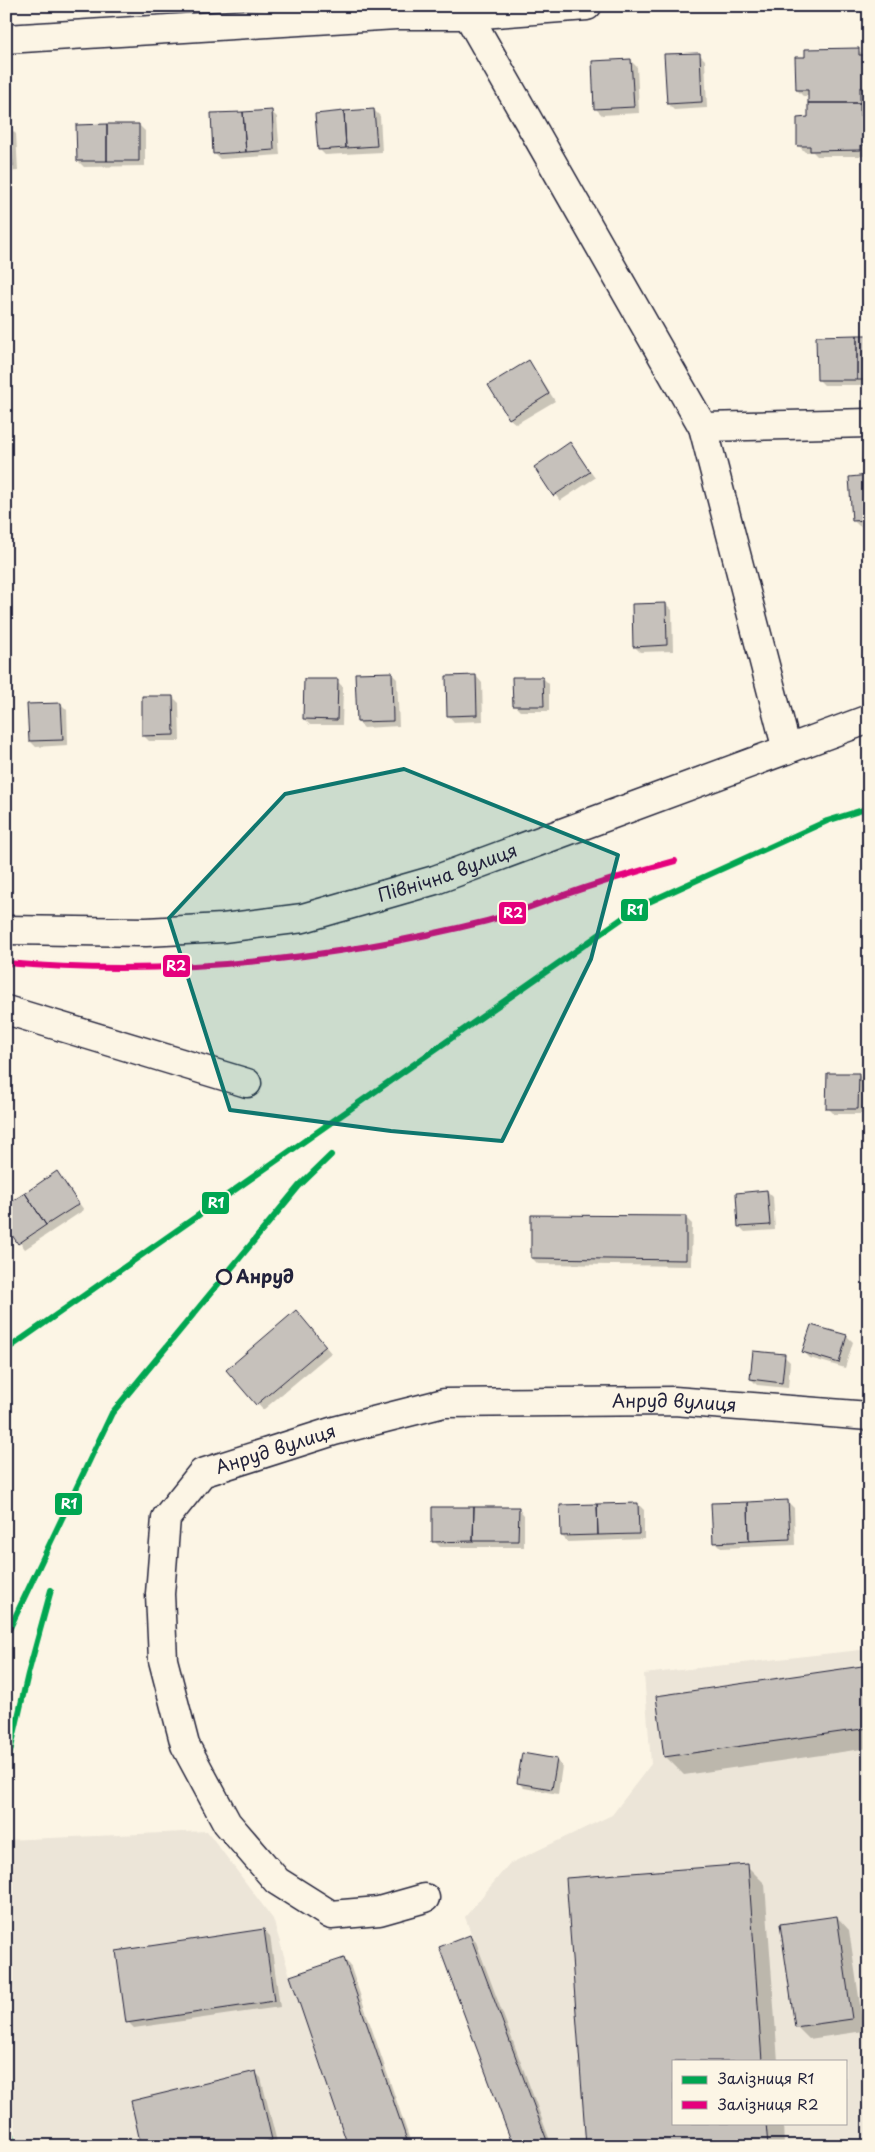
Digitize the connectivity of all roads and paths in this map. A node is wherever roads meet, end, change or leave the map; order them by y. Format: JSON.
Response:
{"nodes":[{"id":1,"x":587,"y":6,"type":"edge"},
{"id":2,"x":468,"y":15,"type":"junction"},
{"id":3,"x":6,"y":39,"type":"edge"},
{"id":4,"x":869,"y":423,"type":"edge"},
{"id":5,"x":704,"y":427,"type":"junction"},
{"id":6,"x":869,"y":719,"type":"edge"},
{"id":7,"x":787,"y":750,"type":"junction"},
{"id":8,"x":6,"y":930,"type":"edge"},
{"id":9,"x":6,"y":1010,"type":"edge"},
{"id":10,"x":247,"y":1083,"type":"dead end"},
{"id":11,"x":869,"y":1416,"type":"edge"},
{"id":12,"x":425,"y":1898,"type":"dead end"}],
"edges":[{"from":1,"to":2,"type":"street"},
{"from":2,"to":3,"type":"street"},
{"from":2,"to":5,"type":"street"},
{"from":4,"to":5,"type":"street"},
{"from":5,"to":7,"type":"street"},
{"from":6,"to":7,"type":"street","name":"Північна вулиця"},
{"from":7,"to":8,"type":"street","name":"Північна вулиця"},
{"from":9,"to":10,"type":"street"},
{"from":11,"to":12,"type":"street","name":"Анруд вулиця"}]}
